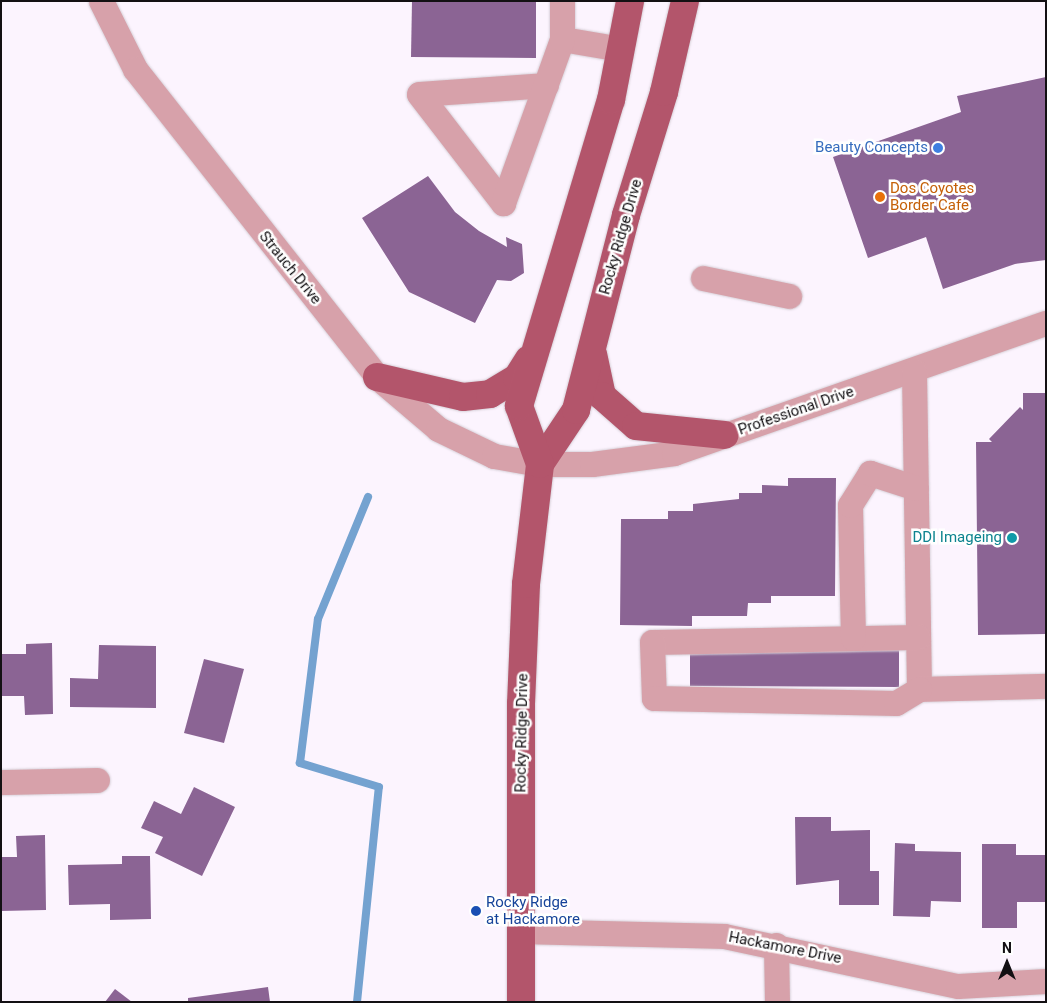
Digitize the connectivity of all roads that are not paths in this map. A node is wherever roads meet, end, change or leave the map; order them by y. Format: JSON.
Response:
{"nodes":[{"id":1,"x":101,"y":1,"type":"edge"},
{"id":2,"x":562,"y":1,"type":"edge"},
{"id":3,"x":630,"y":1,"type":"edge"},
{"id":4,"x":685,"y":1,"type":"edge"},
{"id":5,"x":562,"y":38,"type":"junction"},
{"id":6,"x":621,"y":49,"type":"junction"},
{"id":7,"x":546,"y":85,"type":"junction"},
{"id":8,"x":704,"y":278,"type":"dead end"},
{"id":9,"x":789,"y":296,"type":"dead end"},
{"id":10,"x":1046,"y":323,"type":"edge"},
{"id":11,"x":592,"y":340,"type":"junction"},
{"id":12,"x":535,"y":350,"type":"junction"},
{"id":13,"x":914,"y":371,"type":"junction"},
{"id":14,"x":377,"y":377,"type":"junction"},
{"id":15,"x":725,"y":435,"type":"junction"},
{"id":16,"x":540,"y":464,"type":"junction"},
{"id":17,"x":916,"y":488,"type":"junction"},
{"id":18,"x":918,"y":637,"type":"junction"},
{"id":19,"x":853,"y":638,"type":"junction"},
{"id":20,"x":1046,"y":686,"type":"edge"},
{"id":21,"x":919,"y":689,"type":"junction"},
{"id":22,"x":97,"y":780,"type":"dead end"},
{"id":23,"x":1,"y":782,"type":"edge"},
{"id":24,"x":521,"y":931,"type":"junction"},
{"id":25,"x":776,"y":945,"type":"junction"},
{"id":26,"x":1046,"y":980,"type":"edge"},
{"id":27,"x":521,"y":1002,"type":"edge"},
{"id":28,"x":778,"y":1002,"type":"edge"}],
"edges":[{"from":1,"to":14,"type":"street","name":"Strauch Drive"},
{"from":2,"to":5,"type":"street"},
{"from":3,"to":6,"type":"main road","name":"Rocky Ridge Drive"},
{"from":4,"to":11,"type":"main road","name":"Rocky Ridge Drive"},
{"from":5,"to":6,"type":"street"},
{"from":5,"to":7,"type":"street"},
{"from":6,"to":12,"type":"main road","name":"Rocky Ridge Drive"},
{"from":7,"to":7,"type":"street"},
{"from":8,"to":9,"type":"street"},
{"from":10,"to":13,"type":"street","name":"Professional Drive"},
{"from":11,"to":15,"type":"main road"},
{"from":11,"to":16,"type":"main road","name":"Rocky Ridge Drive"},
{"from":12,"to":14,"type":"main road"},
{"from":12,"to":16,"type":"main road","name":"Rocky Ridge Drive"},
{"from":13,"to":15,"type":"street","name":"Professional Drive"},
{"from":13,"to":17,"type":"street"},
{"from":14,"to":16,"type":"street","name":"Strauch Drive"},
{"from":15,"to":16,"type":"street","name":"Professional Drive"},
{"from":16,"to":24,"type":"main road","name":"Rocky Ridge Drive"},
{"from":17,"to":18,"type":"street"},
{"from":17,"to":19,"type":"street"},
{"from":18,"to":19,"type":"street"},
{"from":18,"to":21,"type":"street"},
{"from":19,"to":21,"type":"street"},
{"from":20,"to":21,"type":"street"},
{"from":22,"to":23,"type":"street"},
{"from":24,"to":25,"type":"street","name":"Hackamore Drive"},
{"from":24,"to":27,"type":"main road","name":"Rocky Ridge Drive"},
{"from":25,"to":26,"type":"street","name":"Hackamore Drive"},
{"from":25,"to":28,"type":"street"}]}
